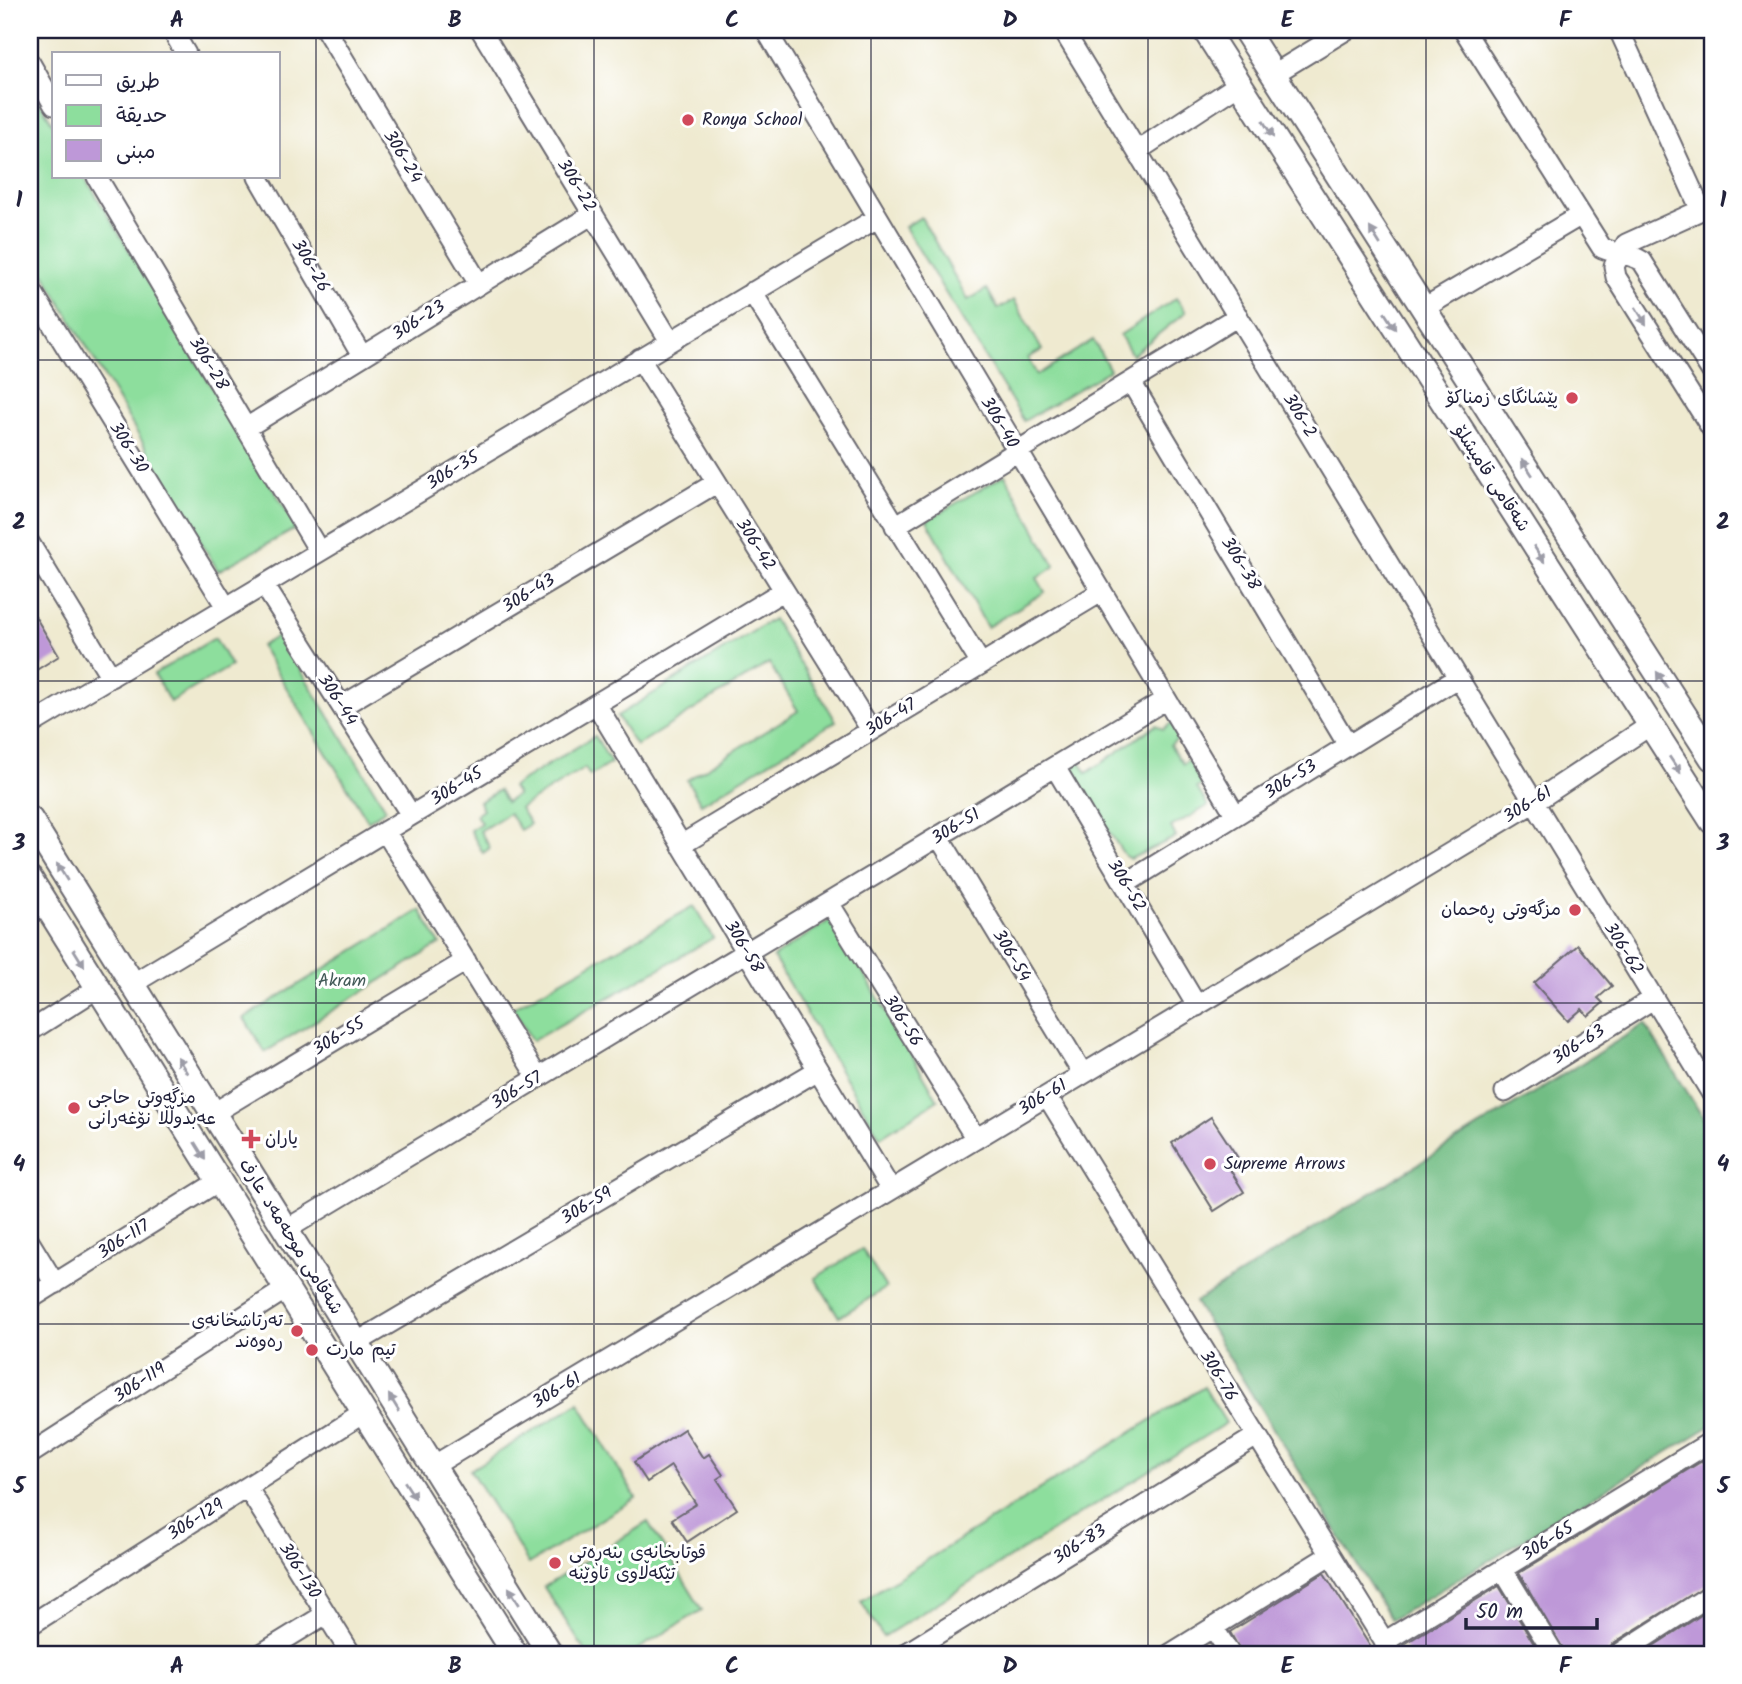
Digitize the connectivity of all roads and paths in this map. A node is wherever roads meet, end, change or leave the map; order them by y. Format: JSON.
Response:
{"nodes":[{"id":1,"x":172,"y":30,"type":"edge"},
{"id":2,"x":326,"y":30,"type":"edge"},
{"id":3,"x":481,"y":30,"type":"edge"},
{"id":4,"x":766,"y":30,"type":"edge"},
{"id":5,"x":1063,"y":30,"type":"edge"},
{"id":6,"x":1205,"y":30,"type":"edge"},
{"id":7,"x":1245,"y":30,"type":"edge"},
{"id":8,"x":1346,"y":30,"type":"edge"},
{"id":9,"x":1464,"y":30,"type":"edge"},
{"id":10,"x":1619,"y":30,"type":"edge"},
{"id":11,"x":185,"y":52,"type":"edge"},
{"id":12,"x":30,"y":63,"type":"edge"},
{"id":13,"x":1274,"y":74,"type":"junction"},
{"id":14,"x":1239,"y":84,"type":"junction"},
{"id":15,"x":52,"y":101,"type":"edge"},
{"id":16,"x":1137,"y":151,"type":"junction"},
{"id":17,"x":98,"y":178,"type":"edge"},
{"id":18,"x":259,"y":178,"type":"edge"},
{"id":19,"x":1707,"y":207,"type":"edge"},
{"id":20,"x":593,"y":214,"type":"junction"},
{"id":21,"x":1581,"y":215,"type":"junction"},
{"id":22,"x":877,"y":218,"type":"junction"},
{"id":23,"x":1622,"y":250,"type":"junction"},
{"id":24,"x":1391,"y":261,"type":"junction"},
{"id":25,"x":1364,"y":281,"type":"junction"},
{"id":26,"x":479,"y":284,"type":"junction"},
{"id":27,"x":30,"y":288,"type":"edge"},
{"id":28,"x":752,"y":292,"type":"junction"},
{"id":29,"x":1424,"y":308,"type":"junction"},
{"id":30,"x":1238,"y":316,"type":"junction"},
{"id":31,"x":670,"y":341,"type":"junction"},
{"id":32,"x":1706,"y":349,"type":"edge"},
{"id":33,"x":362,"y":356,"type":"junction"},
{"id":34,"x":640,"y":359,"type":"junction"},
{"id":35,"x":1712,"y":372,"type":"edge"},
{"id":36,"x":1131,"y":382,"type":"junction"},
{"id":37,"x":246,"y":428,"type":"junction"},
{"id":38,"x":1712,"y":429,"type":"edge"},
{"id":39,"x":1017,"y":453,"type":"junction"},
{"id":40,"x":716,"y":483,"type":"junction"},
{"id":41,"x":895,"y":526,"type":"junction"},
{"id":42,"x":30,"y":544,"type":"edge"},
{"id":43,"x":319,"y":551,"type":"junction"},
{"id":44,"x":264,"y":585,"type":"junction"},
{"id":45,"x":783,"y":591,"type":"junction"},
{"id":46,"x":1101,"y":592,"type":"junction"},
{"id":47,"x":226,"y":607,"type":"junction"},
{"id":48,"x":981,"y":664,"type":"junction"},
{"id":49,"x":111,"y":677,"type":"junction"},
{"id":50,"x":1457,"y":678,"type":"junction"},
{"id":51,"x":1165,"y":700,"type":"junction"},
{"id":52,"x":596,"y":704,"type":"junction"},
{"id":53,"x":342,"y":706,"type":"junction"},
{"id":54,"x":30,"y":725,"type":"edge"},
{"id":55,"x":1649,"y":726,"type":"junction"},
{"id":56,"x":871,"y":730,"type":"junction"},
{"id":57,"x":1348,"y":745,"type":"junction"},
{"id":58,"x":1712,"y":758,"type":"edge"},
{"id":59,"x":1055,"y":767,"type":"junction"},
{"id":60,"x":1533,"y":803,"type":"junction"},
{"id":61,"x":1236,"y":814,"type":"junction"},
{"id":62,"x":411,"y":815,"type":"junction"},
{"id":63,"x":30,"y":819,"type":"edge"},
{"id":64,"x":1712,"y":821,"type":"edge"},
{"id":65,"x":385,"y":831,"type":"junction"},
{"id":66,"x":939,"y":837,"type":"junction"},
{"id":67,"x":681,"y":845,"type":"junction"},
{"id":68,"x":30,"y":879,"type":"edge"},
{"id":69,"x":1125,"y":884,"type":"junction"},
{"id":70,"x":829,"y":903,"type":"junction"},
{"id":71,"x":746,"y":953,"type":"junction"},
{"id":72,"x":466,"y":961,"type":"junction"},
{"id":73,"x":132,"y":984,"type":"junction"},
{"id":74,"x":98,"y":988,"type":"junction"},
{"id":75,"x":1653,"y":999,"type":"junction"},
{"id":76,"x":1197,"y":1006,"type":"junction"},
{"id":77,"x":30,"y":1031,"type":"edge"},
{"id":78,"x":818,"y":1070,"type":"junction"},
{"id":79,"x":1083,"y":1074,"type":"junction"},
{"id":80,"x":538,"y":1078,"type":"junction"},
{"id":81,"x":1505,"y":1091,"type":"dead end"},
{"id":82,"x":1712,"y":1094,"type":"edge"},
{"id":83,"x":1047,"y":1096,"type":"junction"},
{"id":84,"x":208,"y":1107,"type":"junction"},
{"id":85,"x":177,"y":1115,"type":"junction"},
{"id":86,"x":976,"y":1139,"type":"junction"},
{"id":87,"x":219,"y":1181,"type":"junction"},
{"id":88,"x":891,"y":1190,"type":"junction"},
{"id":89,"x":287,"y":1229,"type":"junction"},
{"id":90,"x":30,"y":1242,"type":"edge"},
{"id":91,"x":55,"y":1284,"type":"junction"},
{"id":92,"x":286,"y":1289,"type":"junction"},
{"id":93,"x":30,"y":1300,"type":"edge"},
{"id":94,"x":356,"y":1343,"type":"junction"},
{"id":95,"x":362,"y":1414,"type":"junction"},
{"id":96,"x":1255,"y":1437,"type":"junction"},
{"id":97,"x":1712,"y":1441,"type":"edge"},
{"id":98,"x":30,"y":1454,"type":"edge"},
{"id":99,"x":433,"y":1466,"type":"junction"},
{"id":100,"x":247,"y":1487,"type":"junction"},
{"id":101,"x":1330,"y":1555,"type":"junction"},
{"id":102,"x":1503,"y":1570,"type":"junction"},
{"id":103,"x":1712,"y":1594,"type":"edge"},
{"id":104,"x":326,"y":1614,"type":"junction"},
{"id":105,"x":30,"y":1625,"type":"edge"},
{"id":106,"x":1213,"y":1628,"type":"junction"},
{"id":107,"x":1388,"y":1648,"type":"edge"},
{"id":108,"x":541,"y":1651,"type":"edge"},
{"id":109,"x":261,"y":1654,"type":"edge"},
{"id":110,"x":351,"y":1654,"type":"edge"},
{"id":111,"x":515,"y":1654,"type":"edge"},
{"id":112,"x":905,"y":1654,"type":"edge"},
{"id":113,"x":1170,"y":1654,"type":"edge"},
{"id":114,"x":1230,"y":1654,"type":"edge"},
{"id":115,"x":1554,"y":1654,"type":"edge"},
{"id":116,"x":1619,"y":1654,"type":"edge"}],
"edges":[{"from":1,"to":11,"type":"street"},
{"from":2,"to":26,"type":"street","name":"306-24"},
{"from":3,"to":20,"type":"street","name":"306-22"},
{"from":4,"to":22,"type":"street","name":"306-40"},
{"from":5,"to":16,"type":"street","name":"306-2"},
{"from":6,"to":14,"type":"street","name":"شەقامی قامیشلۆ"},
{"from":7,"to":13,"type":"street","name":"شەقامی قامیشلۆ"},
{"from":8,"to":13,"type":"street"},
{"from":9,"to":21,"type":"street"},
{"from":10,"to":19,"type":"street"},
{"from":12,"to":15,"type":"street"},
{"from":24,"to":13,"type":"street","name":"شەقامی قامیشلۆ","one_way":true},
{"from":14,"to":16,"type":"street"},
{"from":14,"to":25,"type":"street","name":"شەقامی قامیشلۆ","one_way":true},
{"from":16,"to":30,"type":"street","name":"306-2"},
{"from":17,"to":37,"type":"street","name":"306-28"},
{"from":18,"to":33,"type":"street","name":"306-26"},
{"from":19,"to":23,"type":"street"},
{"from":20,"to":26,"type":"street","name":"306-23"},
{"from":20,"to":31,"type":"street","name":"306-22"},
{"from":21,"to":23,"type":"street"},
{"from":21,"to":29,"type":"street"},
{"from":22,"to":28,"type":"street","name":"306-35"},
{"from":22,"to":39,"type":"street","name":"306-40"},
{"from":23,"to":32,"type":"street"},
{"from":23,"to":38,"type":"street","one_way":true},
{"from":24,"to":25,"type":"street"},
{"from":24,"to":29,"type":"street","name":"شەقامی قامیشلۆ"},
{"from":25,"to":55,"type":"street","name":"شەقامی قامیشلۆ","one_way":true},
{"from":26,"to":33,"type":"street","name":"306-23"},
{"from":27,"to":47,"type":"street","name":"306-30"},
{"from":28,"to":31,"type":"street","name":"306-35"},
{"from":28,"to":41,"type":"street"},
{"from":58,"to":29,"type":"street","name":"شەقامی قامیشلۆ","one_way":true},
{"from":30,"to":36,"type":"street"},
{"from":30,"to":50,"type":"street","name":"306-2"},
{"from":31,"to":34,"type":"street","name":"306-35"},
{"from":32,"to":35,"type":"street"},
{"from":33,"to":37,"type":"street","name":"306-23"},
{"from":34,"to":40,"type":"street","name":"306-42"},
{"from":34,"to":43,"type":"street","name":"306-35"},
{"from":36,"to":39,"type":"street"},
{"from":36,"to":57,"type":"street","name":"306-38"},
{"from":37,"to":43,"type":"street","name":"306-28"},
{"from":39,"to":41,"type":"street"},
{"from":39,"to":46,"type":"street","name":"306-40"},
{"from":40,"to":45,"type":"street","name":"306-42"},
{"from":40,"to":53,"type":"street","name":"306-43"},
{"from":41,"to":48,"type":"street"},
{"from":42,"to":49,"type":"street"},
{"from":43,"to":44,"type":"street","name":"306-35"},
{"from":44,"to":47,"type":"street","name":"306-35"},
{"from":44,"to":53,"type":"street","name":"306-44"},
{"from":45,"to":52,"type":"street","name":"306-45"},
{"from":45,"to":56,"type":"street","name":"306-42"},
{"from":46,"to":48,"type":"street","name":"306-47"},
{"from":46,"to":51,"type":"street","name":"306-40"},
{"from":47,"to":49,"type":"street","name":"306-35"},
{"from":48,"to":56,"type":"street","name":"306-47"},
{"from":49,"to":54,"type":"street","name":"306-35"},
{"from":50,"to":57,"type":"street","name":"306-53"},
{"from":50,"to":60,"type":"street","name":"306-2"},
{"from":51,"to":59,"type":"street","name":"306-51"},
{"from":51,"to":61,"type":"street","name":"306-40"},
{"from":52,"to":62,"type":"street","name":"306-45"},
{"from":52,"to":67,"type":"street","name":"306-58"},
{"from":53,"to":62,"type":"street","name":"306-44"},
{"from":55,"to":60,"type":"street","name":"306-61"},
{"from":55,"to":64,"type":"street","name":"شەقامی قامیشلۆ","one_way":true},
{"from":56,"to":67,"type":"street","name":"306-47"},
{"from":57,"to":61,"type":"street","name":"306-53"},
{"from":59,"to":66,"type":"street","name":"306-51"},
{"from":59,"to":69,"type":"street","name":"306-52"},
{"from":60,"to":75,"type":"street","name":"306-62"},
{"from":60,"to":76,"type":"street","name":"306-61"},
{"from":61,"to":69,"type":"street","name":"306-53"},
{"from":62,"to":65,"type":"street","name":"306-45"},
{"from":73,"to":63,"type":"street","name":"شەقامی موحەمەد عارف","one_way":true},
{"from":65,"to":72,"type":"street"},
{"from":65,"to":73,"type":"street","name":"306-45"},
{"from":66,"to":70,"type":"street","name":"306-51"},
{"from":66,"to":79,"type":"street","name":"306-54"},
{"from":67,"to":71,"type":"street","name":"306-58"},
{"from":68,"to":74,"type":"street","name":"شەقامی موحەمەد عارف","one_way":true},
{"from":69,"to":76,"type":"street","name":"306-52"},
{"from":70,"to":71,"type":"street","name":"306-51"},
{"from":70,"to":86,"type":"street","name":"306-56"},
{"from":71,"to":78,"type":"street","name":"306-58"},
{"from":71,"to":80,"type":"street","name":"306-57"},
{"from":72,"to":80,"type":"street"},
{"from":72,"to":84,"type":"street","name":"306-55"},
{"from":84,"to":73,"type":"street","name":"شەقامی موحەمەد عارف","one_way":true},
{"from":74,"to":77,"type":"street"},
{"from":74,"to":85,"type":"street","name":"شەقامی موحەمەد عارف"},
{"from":75,"to":81,"type":"street","name":"306-63"},
{"from":75,"to":82,"type":"street","name":"306-62"},
{"from":76,"to":79,"type":"street","name":"306-61"},
{"from":78,"to":88,"type":"street","name":"306-58"},
{"from":78,"to":94,"type":"street","name":"306-59"},
{"from":79,"to":83,"type":"street","name":"306-61"},
{"from":80,"to":89,"type":"street","name":"306-57"},
{"from":83,"to":86,"type":"street","name":"306-61"},
{"from":83,"to":96,"type":"street","name":"306-76"},
{"from":84,"to":85,"type":"street"},
{"from":84,"to":89,"type":"street","name":"شەقامی موحەمەد عارف"},
{"from":85,"to":87,"type":"street","name":"شەقامی موحەمەد عارف","one_way":true},
{"from":86,"to":88,"type":"street","name":"306-61"},
{"from":87,"to":91,"type":"street","name":"306-117"},
{"from":87,"to":92,"type":"street","name":"شەقامی موحەمەد عارف"},
{"from":88,"to":99,"type":"street","name":"306-61"},
{"from":89,"to":94,"type":"street","name":"شەقامی موحەمەد عارف"},
{"from":90,"to":91,"type":"street"},
{"from":91,"to":93,"type":"street","name":"306-117"},
{"from":92,"to":95,"type":"street","name":"شەقامی موحەمەد عارف"},
{"from":92,"to":98,"type":"street","name":"306-119"},
{"from":99,"to":94,"type":"street","name":"شەقامی موحەمەد عارف","one_way":true},
{"from":95,"to":100,"type":"street","name":"306-129"},
{"from":95,"to":111,"type":"street","name":"شەقامی موحەمەد عارف","one_way":true},
{"from":96,"to":101,"type":"street","name":"306-76"},
{"from":96,"to":112,"type":"street","name":"306-83"},
{"from":97,"to":102,"type":"street","name":"306-65"},
{"from":108,"to":99,"type":"street","name":"شەقامی موحەمەد عارف","one_way":true},
{"from":100,"to":104,"type":"street","name":"306-130"},
{"from":100,"to":105,"type":"street","name":"306-129"},
{"from":101,"to":106,"type":"street"},
{"from":101,"to":107,"type":"street","name":"306-76"},
{"from":102,"to":107,"type":"street","name":"306-65"},
{"from":102,"to":115,"type":"street"},
{"from":103,"to":116,"type":"street"},
{"from":104,"to":109,"type":"street"},
{"from":104,"to":110,"type":"street","name":"306-130"},
{"from":106,"to":113,"type":"street"},
{"from":106,"to":114,"type":"street"}]}
